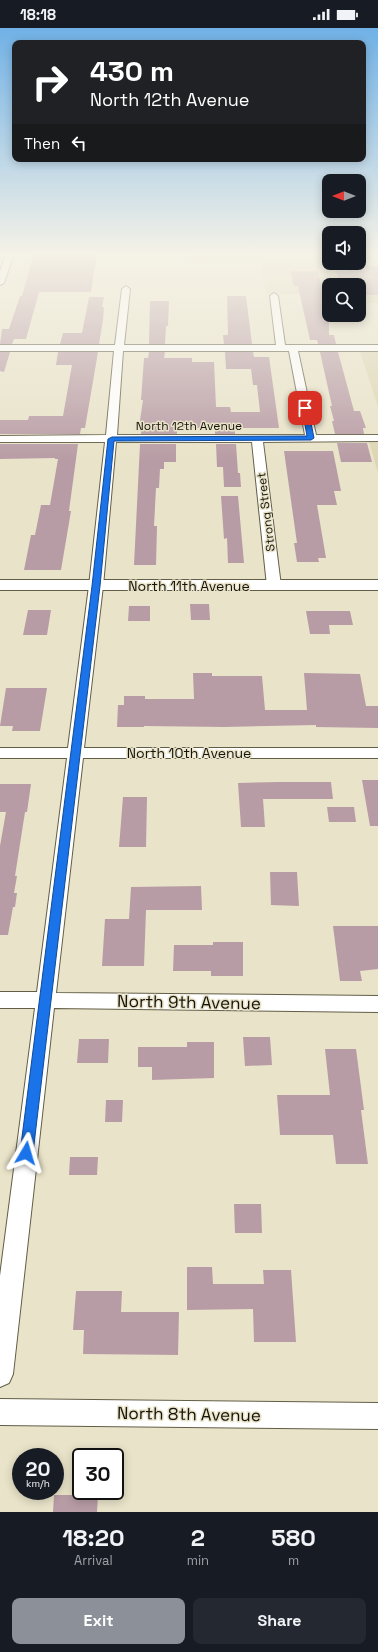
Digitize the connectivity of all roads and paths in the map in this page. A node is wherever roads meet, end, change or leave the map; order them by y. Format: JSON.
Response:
{"nodes":[{"id":1,"x":122,"y":323,"type":"edge"},
{"id":2,"x":278,"y":323,"type":"edge"},
{"id":3,"x":0,"y":348,"type":"edge"},
{"id":4,"x":119,"y":348,"type":"junction"},
{"id":5,"x":281,"y":348,"type":"junction"},
{"id":6,"x":293,"y":348,"type":"junction"},
{"id":7,"x":378,"y":348,"type":"edge"},
{"id":8,"x":311,"y":438,"type":"junction"},
{"id":9,"x":378,"y":438,"type":"edge"},
{"id":10,"x":0,"y":439,"type":"edge"},
{"id":11,"x":112,"y":439,"type":"junction"},
{"id":12,"x":257,"y":439,"type":"junction"},
{"id":13,"x":0,"y":585,"type":"edge"},
{"id":14,"x":96,"y":586,"type":"junction"},
{"id":15,"x":274,"y":586,"type":"junction"},
{"id":16,"x":378,"y":586,"type":"edge"},
{"id":17,"x":0,"y":753,"type":"edge"},
{"id":18,"x":76,"y":753,"type":"junction"},
{"id":19,"x":378,"y":753,"type":"edge"},
{"id":20,"x":0,"y":1000,"type":"edge"},
{"id":21,"x":45,"y":1000,"type":"junction"},
{"id":22,"x":378,"y":1004,"type":"edge"},
{"id":23,"x":0,"y":1374,"type":"edge"},
{"id":24,"x":0,"y":1412,"type":"edge"},
{"id":25,"x":378,"y":1416,"type":"edge"}],
"edges":[{"from":1,"to":4,"type":"street"},
{"from":2,"to":5,"type":"street"},
{"from":3,"to":4,"type":"street"},
{"from":4,"to":5,"type":"street"},
{"from":4,"to":11,"type":"street"},
{"from":5,"to":6,"type":"street"},
{"from":6,"to":7,"type":"street"},
{"from":6,"to":8,"type":"street"},
{"from":8,"to":9,"type":"street","name":"North 12th Avenue"},
{"from":8,"to":12,"type":"street","name":"North 12th Avenue"},
{"from":10,"to":11,"type":"street","name":"North 12th Avenue"},
{"from":11,"to":12,"type":"street","name":"North 12th Avenue"},
{"from":11,"to":14,"type":"street"},
{"from":12,"to":15,"type":"street","name":"Strong Street"},
{"from":13,"to":14,"type":"street","name":"North 11th Avenue"},
{"from":14,"to":15,"type":"street","name":"North 11th Avenue"},
{"from":14,"to":18,"type":"street"},
{"from":15,"to":16,"type":"street","name":"North 11th Avenue"},
{"from":17,"to":18,"type":"street","name":"North 10th Avenue"},
{"from":18,"to":19,"type":"street","name":"North 10th Avenue"},
{"from":18,"to":21,"type":"street"},
{"from":20,"to":21,"type":"street","name":"North 9th Avenue"},
{"from":21,"to":22,"type":"street","name":"North 9th Avenue"},
{"from":21,"to":23,"type":"street"},
{"from":24,"to":25,"type":"street","name":"North 8th Avenue"}]}
